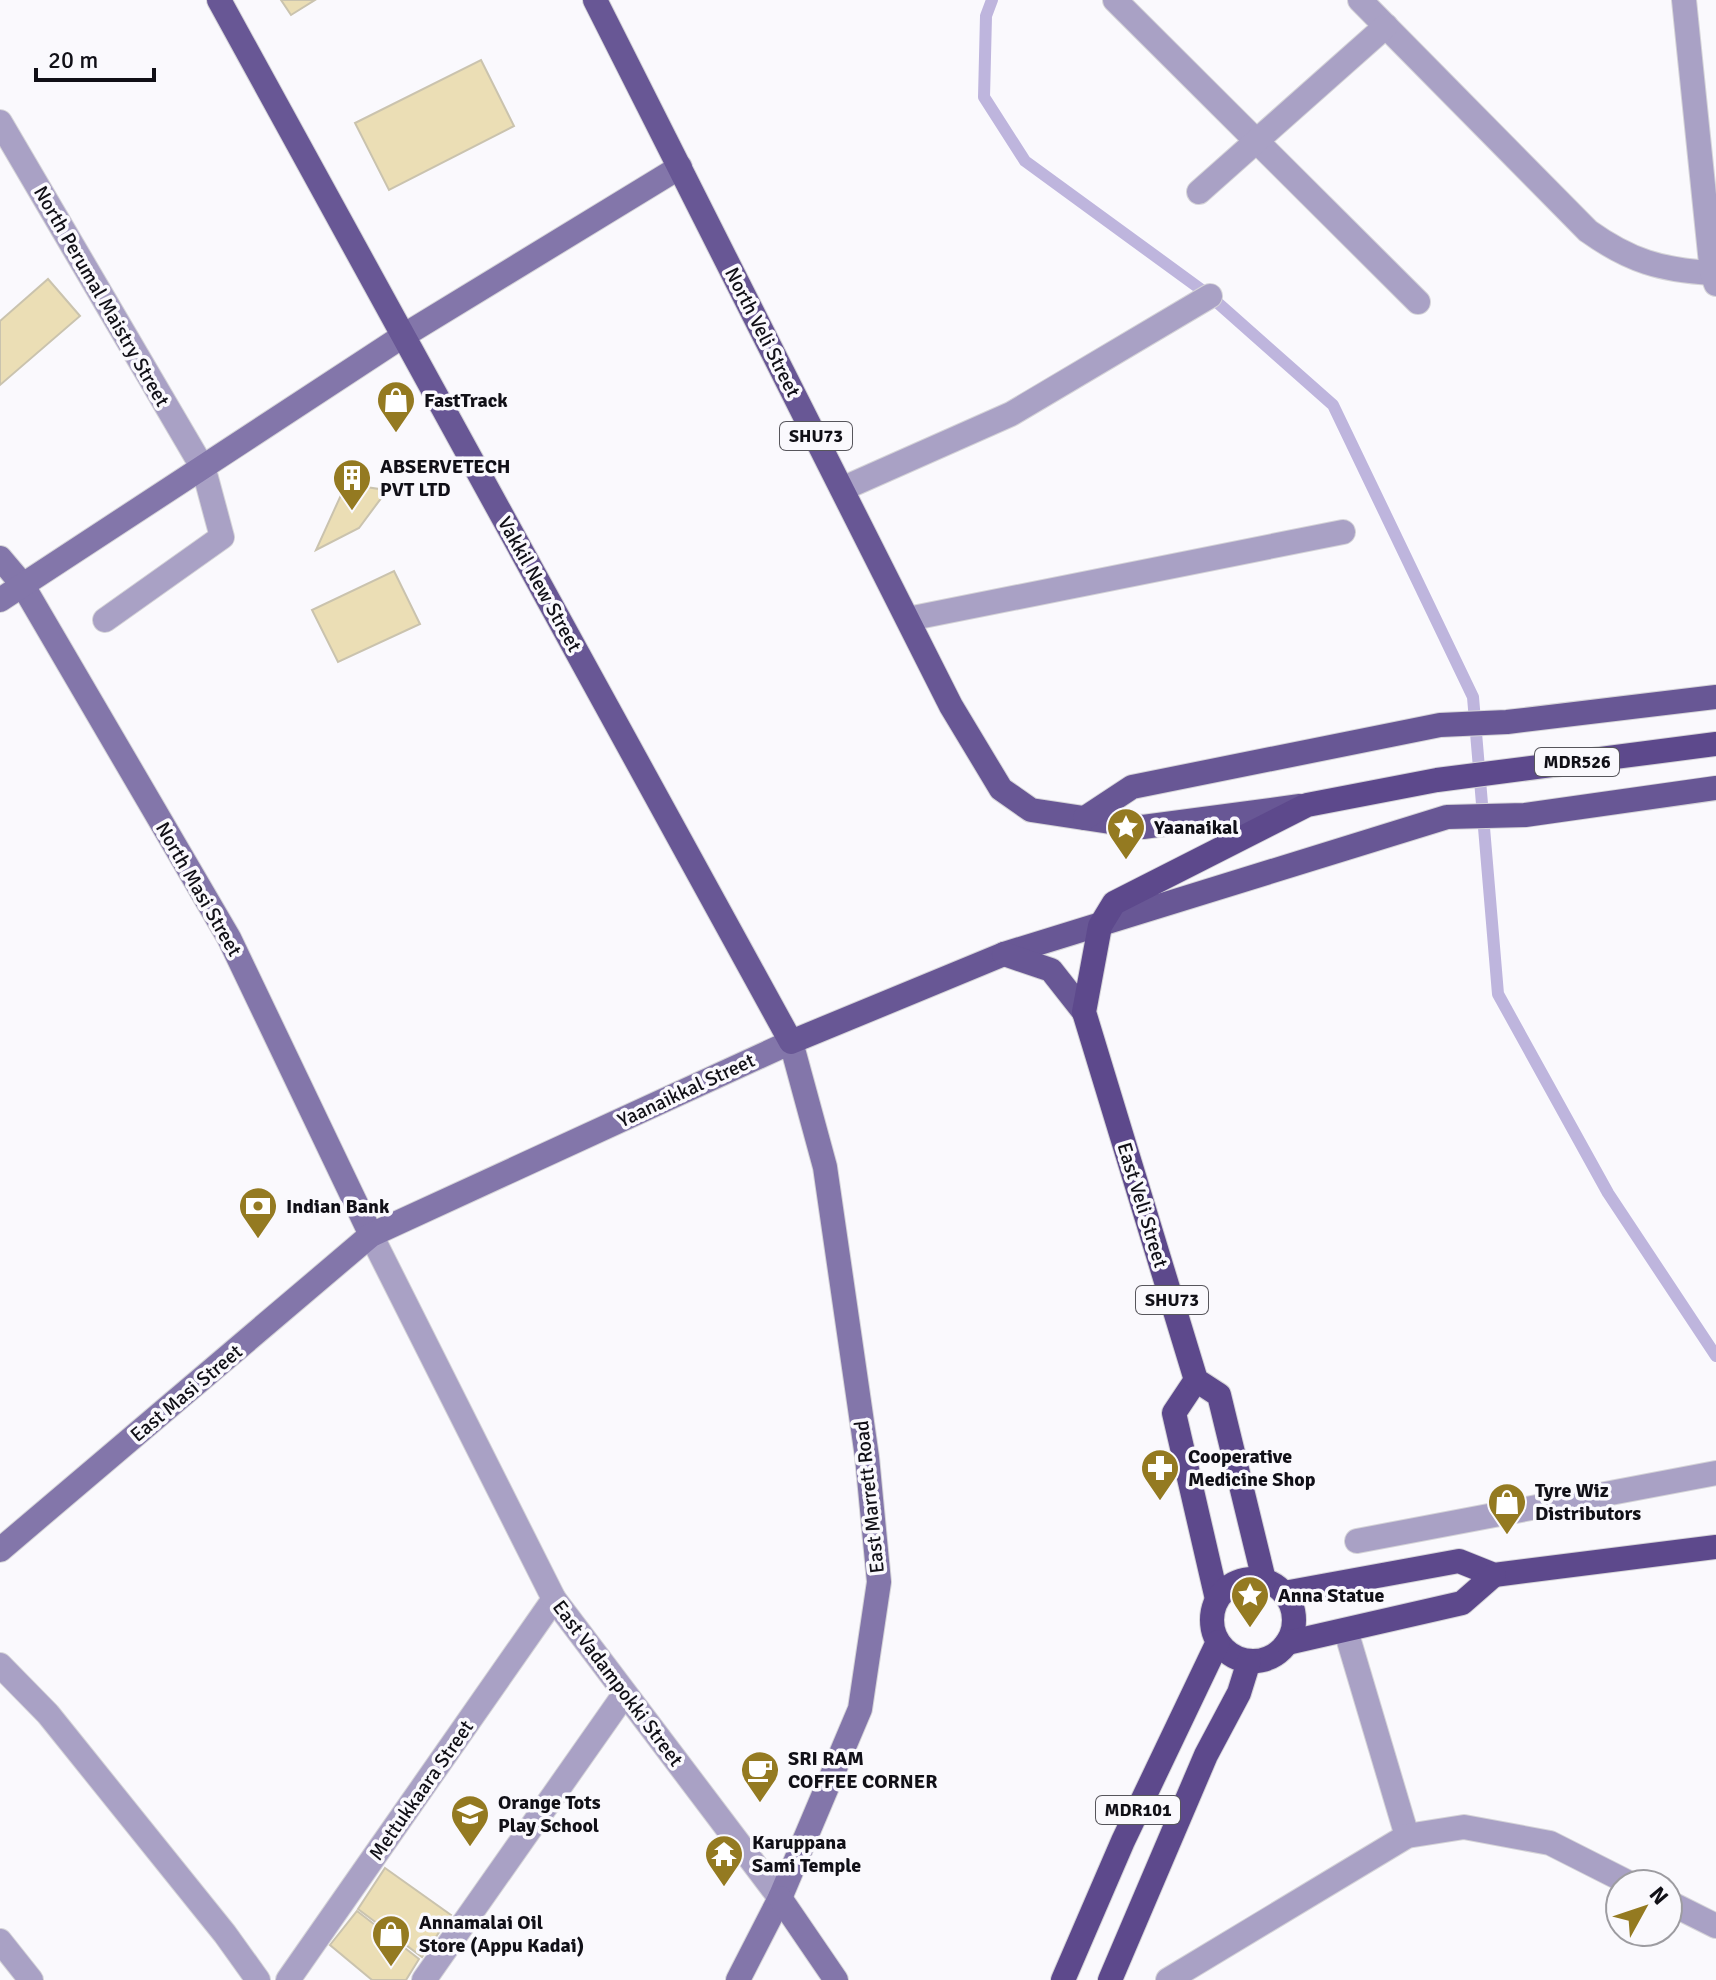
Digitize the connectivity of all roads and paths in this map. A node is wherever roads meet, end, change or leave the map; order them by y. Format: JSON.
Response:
{"nodes":[{"id":1,"x":219,"y":0,"type":"edge"},
{"id":2,"x":595,"y":0,"type":"edge"},
{"id":3,"x":1115,"y":0,"type":"edge"},
{"id":4,"x":1360,"y":0,"type":"edge"},
{"id":5,"x":1684,"y":0,"type":"edge"},
{"id":6,"x":1386,"y":26,"type":"junction"},
{"id":7,"x":0,"y":122,"type":"edge"},
{"id":8,"x":1256,"y":141,"type":"junction"},
{"id":9,"x":680,"y":167,"type":"junction"},
{"id":10,"x":1199,"y":192,"type":"dead end"},
{"id":11,"x":1714,"y":279,"type":"edge"},
{"id":12,"x":1210,"y":296,"type":"dead end"},
{"id":13,"x":1418,"y":302,"type":"dead end"},
{"id":14,"x":403,"y":336,"type":"junction"},
{"id":15,"x":204,"y":470,"type":"junction"},
{"id":16,"x":842,"y":489,"type":"junction"},
{"id":17,"x":1343,"y":532,"type":"dead end"},
{"id":18,"x":0,"y":558,"type":"edge"},
{"id":19,"x":22,"y":584,"type":"junction"},
{"id":20,"x":0,"y":600,"type":"edge"},
{"id":21,"x":908,"y":619,"type":"junction"},
{"id":22,"x":105,"y":620,"type":"dead end"},
{"id":23,"x":1716,"y":697,"type":"edge"},
{"id":24,"x":1716,"y":744,"type":"edge"},
{"id":25,"x":1716,"y":788,"type":"edge"},
{"id":26,"x":1001,"y":789,"type":"joint"},
{"id":27,"x":1307,"y":805,"type":"junction"},
{"id":28,"x":1085,"y":818,"type":"junction"},
{"id":29,"x":1100,"y":926,"type":"junction"},
{"id":30,"x":1004,"y":954,"type":"junction"},
{"id":31,"x":1084,"y":1012,"type":"junction"},
{"id":32,"x":791,"y":1042,"type":"junction"},
{"id":33,"x":371,"y":1235,"type":"junction"},
{"id":34,"x":1196,"y":1380,"type":"junction"},
{"id":35,"x":1716,"y":1473,"type":"edge"},
{"id":36,"x":1357,"y":1541,"type":"dead end"},
{"id":37,"x":1716,"y":1547,"type":"edge"},
{"id":38,"x":0,"y":1550,"type":"edge"},
{"id":39,"x":1494,"y":1575,"type":"junction"},
{"id":40,"x":1274,"y":1586,"type":"junction"},
{"id":41,"x":554,"y":1599,"type":"junction"},
{"id":42,"x":1217,"y":1599,"type":"junction"},
{"id":43,"x":1346,"y":1631,"type":"junction"},
{"id":44,"x":1218,"y":1642,"type":"junction"},
{"id":45,"x":1287,"y":1643,"type":"junction"},
{"id":46,"x":1249,"y":1661,"type":"junction"},
{"id":47,"x":0,"y":1665,"type":"edge"},
{"id":48,"x":624,"y":1695,"type":"junction"},
{"id":49,"x":1407,"y":1836,"type":"junction"},
{"id":50,"x":1604,"y":1870,"type":"edge"},
{"id":51,"x":780,"y":1898,"type":"junction"},
{"id":52,"x":1684,"y":1910,"type":"edge"},
{"id":53,"x":1716,"y":1926,"type":"edge"},
{"id":54,"x":0,"y":1941,"type":"edge"},
{"id":55,"x":31,"y":1980,"type":"edge"},
{"id":56,"x":258,"y":1980,"type":"edge"},
{"id":57,"x":288,"y":1980,"type":"edge"},
{"id":58,"x":424,"y":1980,"type":"edge"},
{"id":59,"x":738,"y":1980,"type":"edge"},
{"id":60,"x":836,"y":1980,"type":"edge"},
{"id":61,"x":1063,"y":1980,"type":"edge"},
{"id":62,"x":1110,"y":1980,"type":"edge"},
{"id":63,"x":1168,"y":1980,"type":"edge"}],
"edges":[{"from":1,"to":14,"type":"main road","name":"Vakkil New Street"},
{"from":2,"to":9,"type":"main road","name":"North Veli Street","number":"SHU73"},
{"from":3,"to":8,"type":"street"},
{"from":4,"to":6,"type":"street"},
{"from":5,"to":11,"type":"street"},
{"from":6,"to":8,"type":"street"},
{"from":6,"to":11,"type":"street"},
{"from":7,"to":15,"type":"street","name":"North Perumal Maistry Street"},
{"from":8,"to":10,"type":"street"},
{"from":8,"to":13,"type":"street"},
{"from":9,"to":14,"type":"main road"},
{"from":9,"to":16,"type":"main road","name":"North Veli Street","number":"SHU73"},
{"from":12,"to":16,"type":"street"},
{"from":14,"to":15,"type":"main road"},
{"from":14,"to":32,"type":"main road","name":"Vakkil New Street"},
{"from":15,"to":19,"type":"main road"},
{"from":15,"to":22,"type":"street","name":"North Perumal Maistry Street"},
{"from":16,"to":21,"type":"main road","name":"North Veli Street","number":"SHU73"},
{"from":17,"to":21,"type":"street"},
{"from":18,"to":19,"type":"main road","name":"North Masi Street"},
{"from":19,"to":20,"type":"main road"},
{"from":19,"to":33,"type":"main road","name":"North Masi Street"},
{"from":21,"to":26,"type":"main road","name":"North Veli Street","number":"SHU73"},
{"from":23,"to":28,"type":"main road"},
{"from":24,"to":27,"type":"highway","number":"MDR526"},
{"from":25,"to":29,"type":"main road","name":"Yaanaikkal Street"},
{"from":26,"to":28,"type":"main road","number":"MDR526"},
{"from":27,"to":28,"type":"main road","number":"MDR526"},
{"from":27,"to":29,"type":"highway","number":"MDR526"},
{"from":29,"to":30,"type":"main road","name":"Yaanaikkal Street"},
{"from":29,"to":31,"type":"highway"},
{"from":30,"to":31,"type":"main road","name":"East Veli Street","number":"SHU73"},
{"from":30,"to":32,"type":"main road","name":"Yaanaikkal Street"},
{"from":31,"to":34,"type":"highway","name":"East Veli Street","number":"SHU73"},
{"from":32,"to":33,"type":"main road","name":"Yaanaikkal Street"},
{"from":32,"to":51,"type":"main road","name":"East Marrett Road"},
{"from":33,"to":38,"type":"main road","name":"East Masi Street"},
{"from":33,"to":41,"type":"street","name":"East Vadampokki Street"},
{"from":34,"to":40,"type":"highway","name":"East Veli Street","number":"SHU73"},
{"from":34,"to":42,"type":"highway"},
{"from":35,"to":36,"type":"street"},
{"from":37,"to":39,"type":"highway"},
{"from":39,"to":40,"type":"highway"},
{"from":39,"to":43,"type":"highway"},
{"from":40,"to":42,"type":"highway"},
{"from":40,"to":45,"type":"highway"},
{"from":41,"to":48,"type":"street","name":"East Vadampokki Street"},
{"from":41,"to":57,"type":"street","name":"Mettukkaara Street"},
{"from":42,"to":44,"type":"highway"},
{"from":43,"to":45,"type":"highway"},
{"from":43,"to":49,"type":"street"},
{"from":44,"to":46,"type":"highway"},
{"from":44,"to":61,"type":"highway","number":"MDR101"},
{"from":45,"to":46,"type":"highway"},
{"from":46,"to":62,"type":"highway","number":"MDR101"},
{"from":47,"to":56,"type":"street"},
{"from":48,"to":51,"type":"street","name":"East Vadampokki Street"},
{"from":48,"to":58,"type":"street"},
{"from":49,"to":50,"type":"street"},
{"from":49,"to":63,"type":"street"},
{"from":51,"to":59,"type":"main road","name":"East Marrett Road"},
{"from":51,"to":60,"type":"main road","name":"East Vadampokki Street"},
{"from":52,"to":53,"type":"street"},
{"from":54,"to":55,"type":"street"}]}
